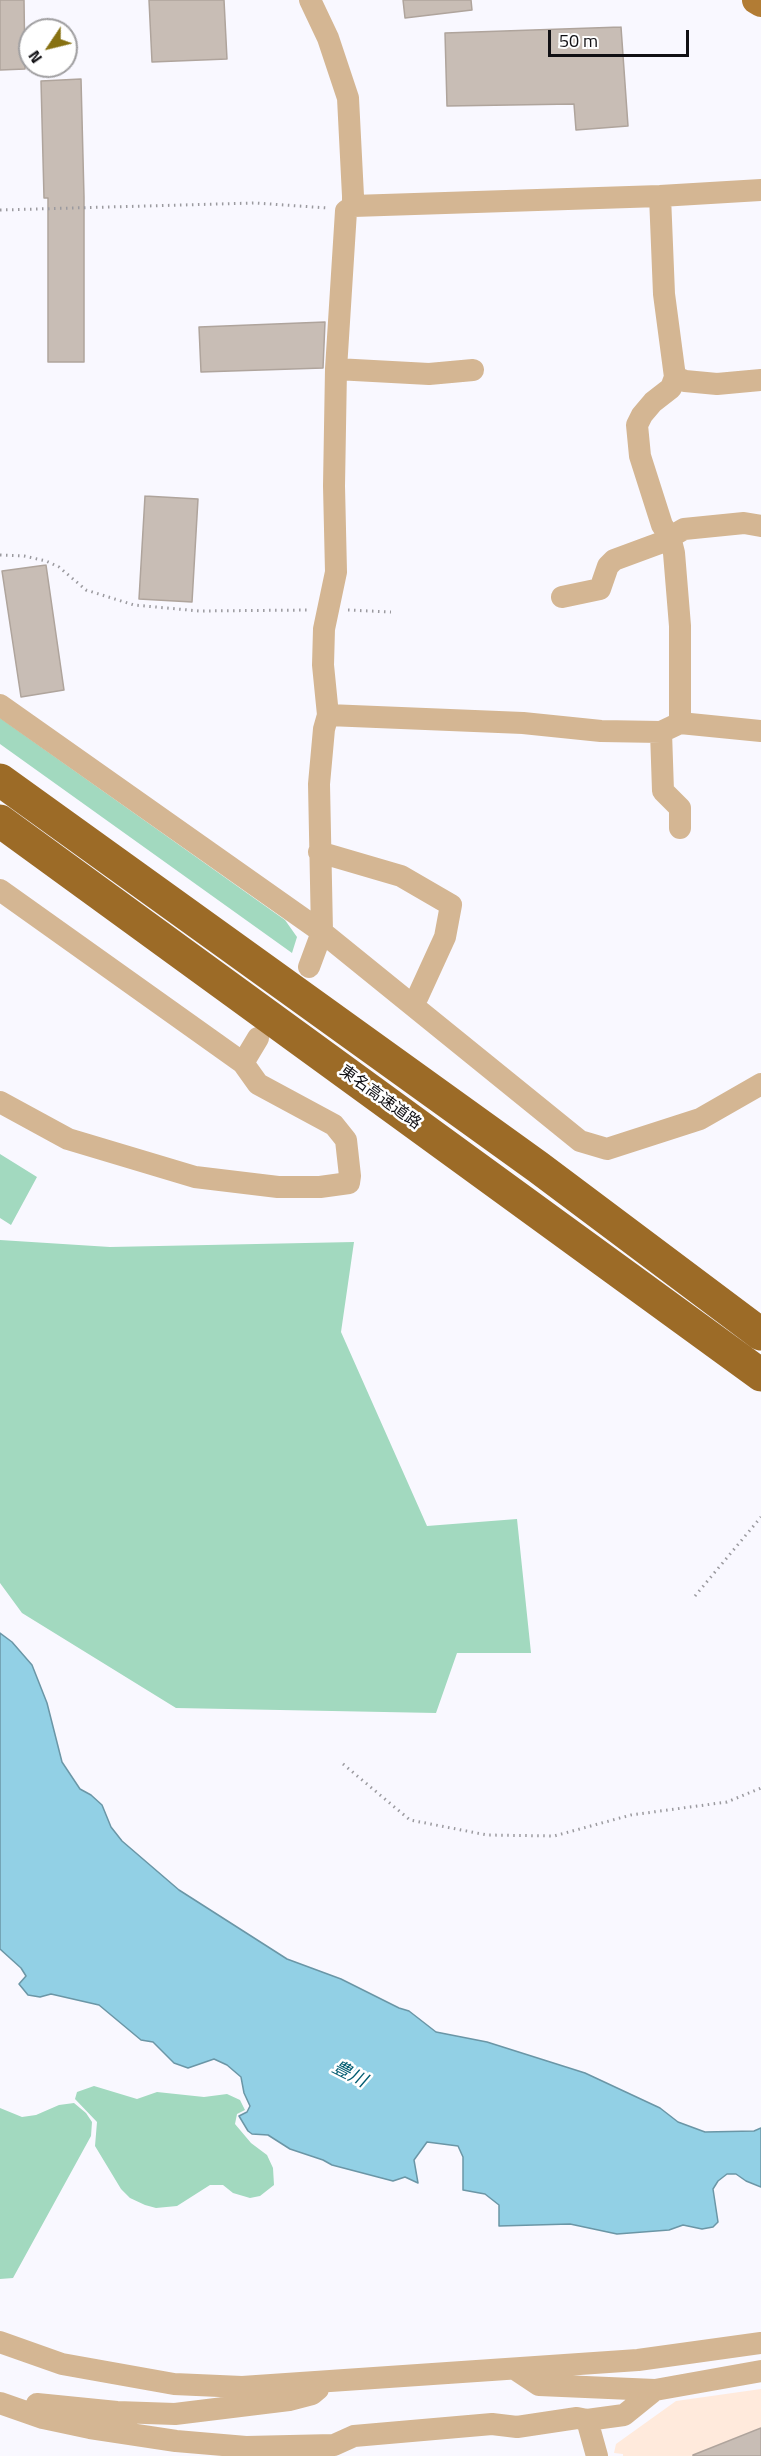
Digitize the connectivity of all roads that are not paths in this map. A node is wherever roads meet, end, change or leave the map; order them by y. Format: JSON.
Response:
{"nodes":[{"id":1,"x":310,"y":0,"type":"edge"},
{"id":2,"x":756,"y":0,"type":"edge"},
{"id":3,"x":761,"y":3,"type":"edge"},
{"id":4,"x":761,"y":190,"type":"edge"},
{"id":5,"x":660,"y":196,"type":"junction"},
{"id":6,"x":350,"y":208,"type":"junction"},
{"id":7,"x":336,"y":369,"type":"junction"},
{"id":8,"x":473,"y":370,"type":"dead end"},
{"id":9,"x":675,"y":377,"type":"junction"},
{"id":10,"x":761,"y":380,"type":"edge"},
{"id":11,"x":761,"y":526,"type":"edge"},
{"id":12,"x":670,"y":537,"type":"junction"},
{"id":13,"x":562,"y":597,"type":"dead end"},
{"id":14,"x":0,"y":705,"type":"edge"},
{"id":15,"x":328,"y":715,"type":"junction"},
{"id":16,"x":670,"y":727,"type":"junction"},
{"id":17,"x":761,"y":731,"type":"edge"},
{"id":18,"x":0,"y":780,"type":"edge"},
{"id":19,"x":0,"y":821,"type":"edge"},
{"id":20,"x":680,"y":828,"type":"dead end"},
{"id":21,"x":319,"y":852,"type":"junction"},
{"id":22,"x":0,"y":890,"type":"edge"},
{"id":23,"x":322,"y":932,"type":"junction"},
{"id":24,"x":309,"y":967,"type":"dead end"},
{"id":25,"x":411,"y":1004,"type":"junction"},
{"id":26,"x":258,"y":1038,"type":"dead end"},
{"id":27,"x":243,"y":1063,"type":"junction"},
{"id":28,"x":761,"y":1084,"type":"edge"},
{"id":29,"x":0,"y":1102,"type":"edge"},
{"id":30,"x":761,"y":1334,"type":"edge"},
{"id":31,"x":761,"y":1375,"type":"edge"},
{"id":32,"x":0,"y":2342,"type":"edge"},
{"id":33,"x":761,"y":2343,"type":"edge"},
{"id":34,"x":515,"y":2369,"type":"junction"},
{"id":35,"x":761,"y":2371,"type":"edge"},
{"id":36,"x":320,"y":2381,"type":"junction"},
{"id":37,"x":655,"y":2390,"type":"junction"},
{"id":38,"x":3,"y":2404,"type":"edge"},
{"id":39,"x":587,"y":2420,"type":"junction"},
{"id":40,"x":246,"y":2451,"type":"edge"},
{"id":41,"x":597,"y":2456,"type":"edge"}],
"edges":[{"from":1,"to":6,"type":"street"},
{"from":2,"to":3,"type":"main road"},
{"from":4,"to":5,"type":"street"},
{"from":5,"to":6,"type":"street"},
{"from":5,"to":9,"type":"street"},
{"from":6,"to":7,"type":"street"},
{"from":7,"to":8,"type":"street"},
{"from":7,"to":15,"type":"street"},
{"from":9,"to":10,"type":"street"},
{"from":9,"to":12,"type":"street"},
{"from":11,"to":12,"type":"street"},
{"from":12,"to":13,"type":"street"},
{"from":12,"to":16,"type":"street"},
{"from":14,"to":23,"type":"street"},
{"from":15,"to":16,"type":"street"},
{"from":15,"to":21,"type":"street"},
{"from":16,"to":17,"type":"street"},
{"from":16,"to":20,"type":"street"},
{"from":18,"to":30,"type":"highway"},
{"from":19,"to":31,"type":"highway","name":"東名高速道路"},
{"from":21,"to":23,"type":"street"},
{"from":21,"to":25,"type":"street"},
{"from":22,"to":27,"type":"street"},
{"from":23,"to":24,"type":"street"},
{"from":23,"to":25,"type":"street"},
{"from":25,"to":28,"type":"street"},
{"from":26,"to":27,"type":"street"},
{"from":27,"to":29,"type":"street"},
{"from":32,"to":36,"type":"street"},
{"from":33,"to":34,"type":"street"},
{"from":34,"to":36,"type":"street"},
{"from":34,"to":37,"type":"street"},
{"from":35,"to":37,"type":"street"},
{"from":36,"to":38,"type":"street"},
{"from":37,"to":39,"type":"street"},
{"from":38,"to":40,"type":"street"},
{"from":39,"to":40,"type":"street"},
{"from":39,"to":41,"type":"street"}]}
